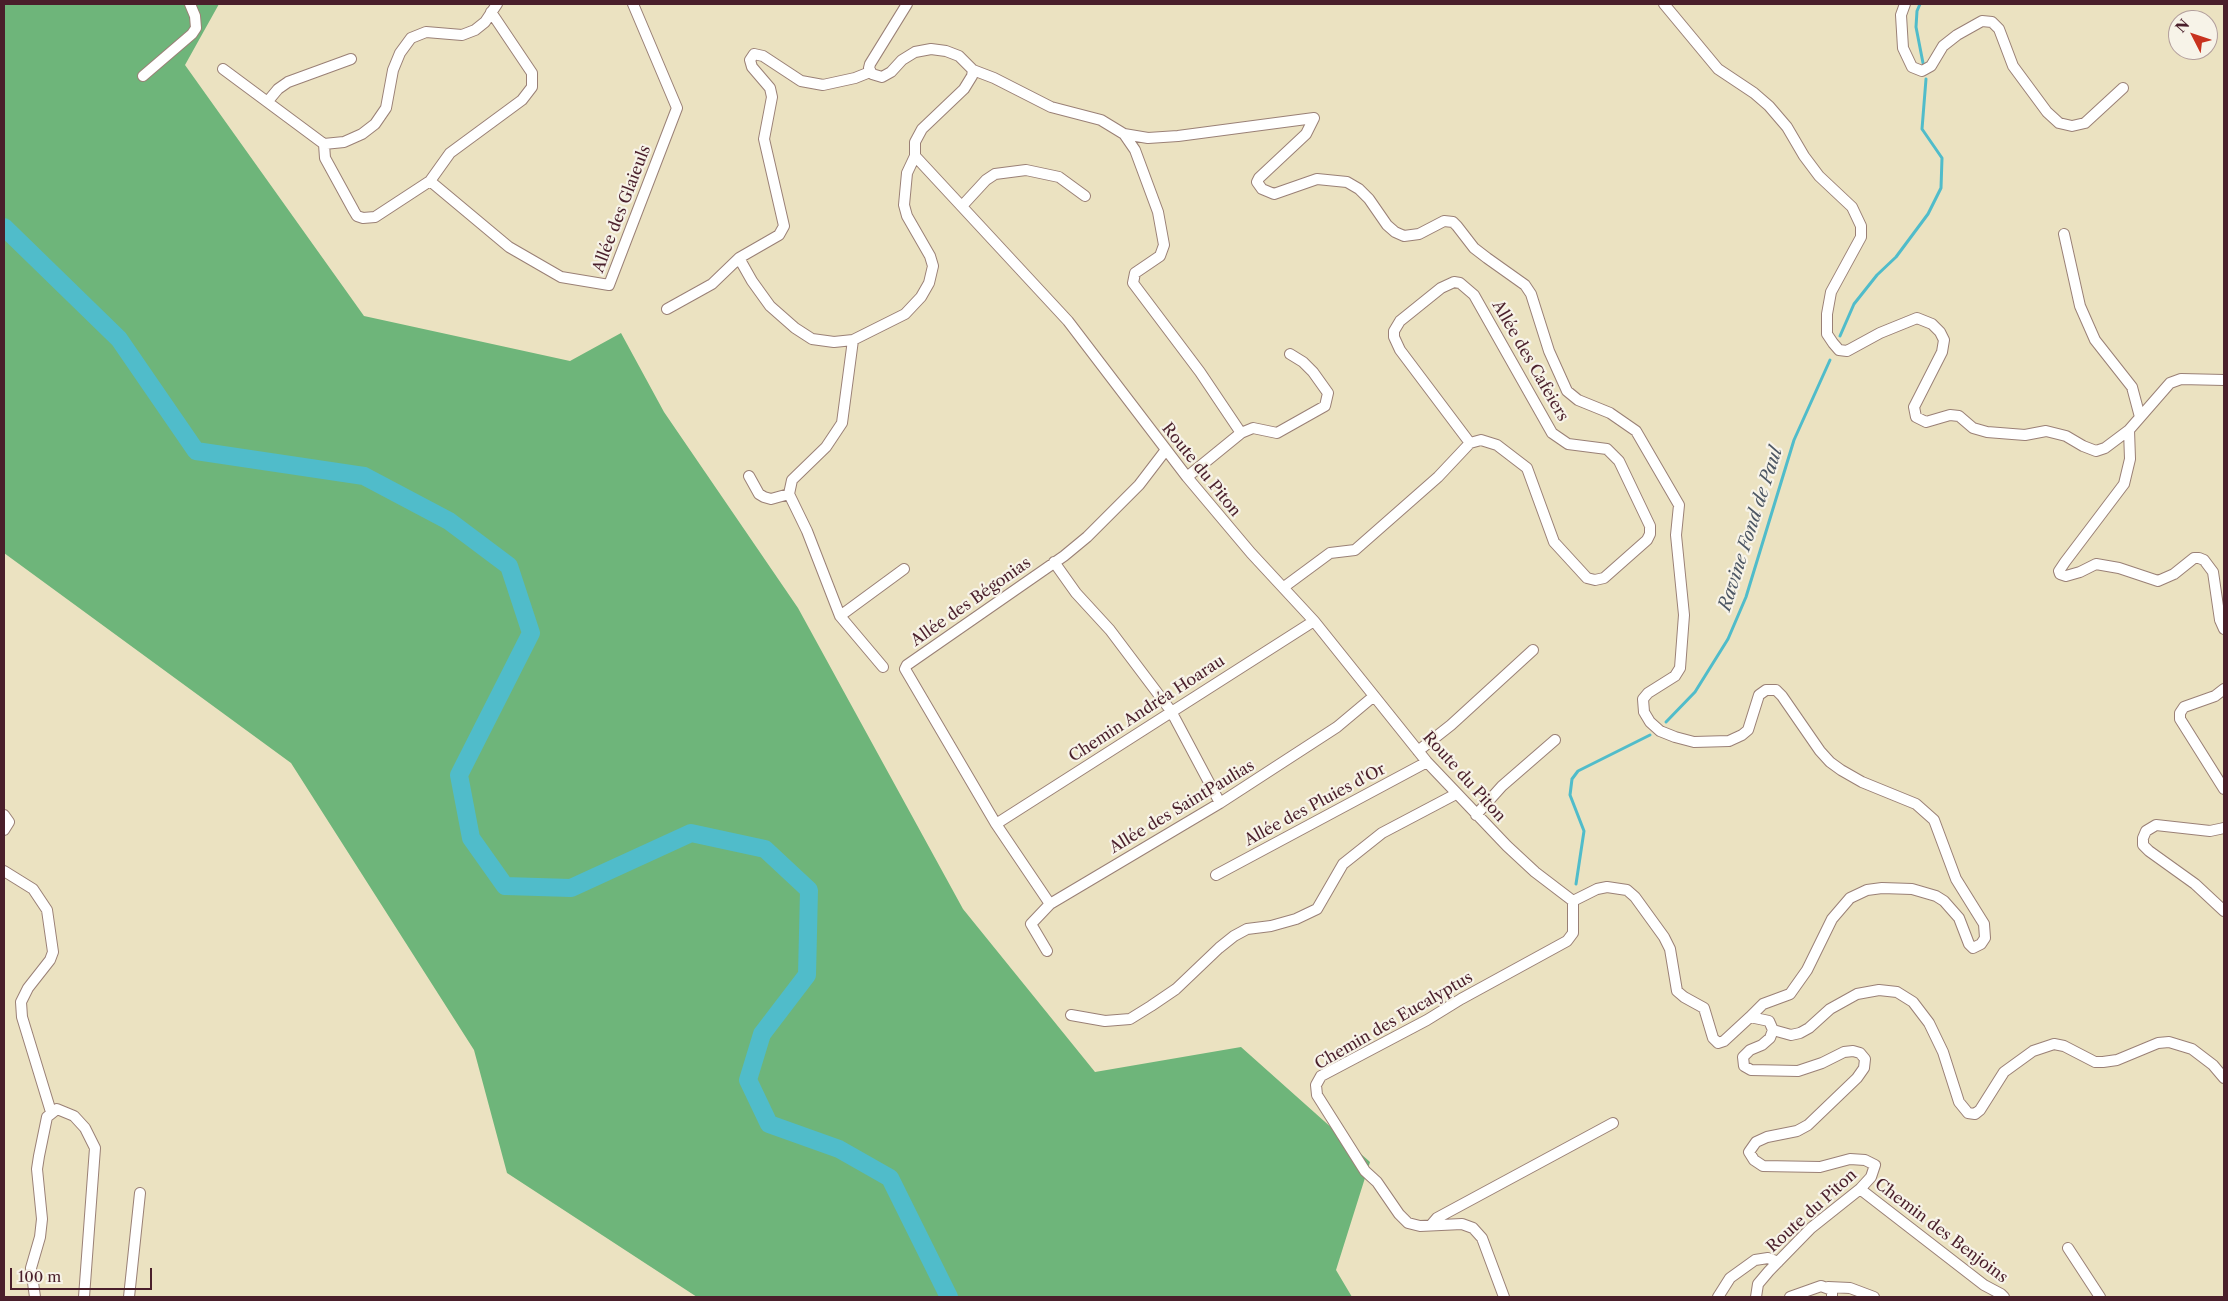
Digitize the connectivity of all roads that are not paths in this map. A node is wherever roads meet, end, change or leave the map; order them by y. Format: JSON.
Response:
{"nodes":[{"id":1,"x":190,"y":4,"type":"edge"},
{"id":2,"x":633,"y":4,"type":"edge"},
{"id":3,"x":907,"y":4,"type":"edge"},
{"id":4,"x":1664,"y":4,"type":"edge"},
{"id":5,"x":1905,"y":4,"type":"edge"},
{"id":6,"x":494,"y":8,"type":"edge"},
{"id":7,"x":351,"y":59,"type":"dead end"},
{"id":8,"x":223,"y":69,"type":"dead end"},
{"id":9,"x":973,"y":70,"type":"junction"},
{"id":10,"x":870,"y":72,"type":"junction"},
{"id":11,"x":143,"y":76,"type":"dead end"},
{"id":12,"x":2124,"y":88,"type":"dead end"},
{"id":13,"x":268,"y":101,"type":"junction"},
{"id":14,"x":1124,"y":134,"type":"junction"},
{"id":15,"x":324,"y":144,"type":"junction"},
{"id":16,"x":915,"y":156,"type":"junction"},
{"id":17,"x":430,"y":181,"type":"junction"},
{"id":18,"x":1085,"y":196,"type":"dead end"},
{"id":19,"x":962,"y":206,"type":"junction"},
{"id":20,"x":2064,"y":234,"type":"dead end"},
{"id":21,"x":739,"y":258,"type":"junction"},
{"id":22,"x":667,"y":310,"type":"dead end"},
{"id":23,"x":854,"y":340,"type":"junction"},
{"id":24,"x":1290,"y":354,"type":"dead end"},
{"id":25,"x":2224,"y":380,"type":"edge"},
{"id":26,"x":2140,"y":417,"type":"junction"},
{"id":27,"x":2129,"y":430,"type":"junction"},
{"id":28,"x":1241,"y":433,"type":"junction"},
{"id":29,"x":1470,"y":442,"type":"junction"},
{"id":30,"x":1165,"y":451,"type":"junction"},
{"id":31,"x":749,"y":476,"type":"dead end"},
{"id":32,"x":1187,"y":478,"type":"junction"},
{"id":33,"x":789,"y":494,"type":"junction"},
{"id":34,"x":1054,"y":562,"type":"junction"},
{"id":35,"x":904,"y":569,"type":"dead end"},
{"id":36,"x":1284,"y":587,"type":"junction"},
{"id":37,"x":840,"y":616,"type":"junction"},
{"id":38,"x":1314,"y":621,"type":"junction"},
{"id":39,"x":2224,"y":629,"type":"edge"},
{"id":40,"x":1533,"y":650,"type":"dead end"},
{"id":41,"x":883,"y":668,"type":"dead end"},
{"id":42,"x":2224,"y":689,"type":"edge"},
{"id":43,"x":1374,"y":696,"type":"junction"},
{"id":44,"x":1171,"y":711,"type":"junction"},
{"id":45,"x":1555,"y":740,"type":"dead end"},
{"id":46,"x":1418,"y":751,"type":"junction"},
{"id":47,"x":1427,"y":762,"type":"junction"},
{"id":48,"x":2224,"y":789,"type":"edge"},
{"id":49,"x":1456,"y":794,"type":"junction"},
{"id":50,"x":1220,"y":803,"type":"junction"},
{"id":51,"x":4,"y":815,"type":"edge"},
{"id":52,"x":1476,"y":815,"type":"junction"},
{"id":53,"x":996,"y":824,"type":"junction"},
{"id":54,"x":2224,"y":828,"type":"edge"},
{"id":55,"x":4,"y":830,"type":"edge"},
{"id":56,"x":4,"y":871,"type":"edge"},
{"id":57,"x":1216,"y":875,"type":"dead end"},
{"id":58,"x":1573,"y":901,"type":"junction"},
{"id":59,"x":1050,"y":904,"type":"junction"},
{"id":60,"x":2224,"y":911,"type":"edge"},
{"id":61,"x":1047,"y":951,"type":"dead end"},
{"id":62,"x":1071,"y":1015,"type":"dead end"},
{"id":63,"x":1750,"y":1017,"type":"junction"},
{"id":64,"x":1773,"y":1030,"type":"junction"},
{"id":65,"x":2224,"y":1078,"type":"edge"},
{"id":66,"x":52,"y":1112,"type":"junction"},
{"id":67,"x":1613,"y":1123,"type":"dead end"},
{"id":68,"x":1860,"y":1189,"type":"junction"},
{"id":69,"x":140,"y":1193,"type":"dead end"},
{"id":70,"x":1431,"y":1225,"type":"junction"},
{"id":71,"x":2068,"y":1248,"type":"dead end"},
{"id":72,"x":1778,"y":1262,"type":"junction"},
{"id":73,"x":1828,"y":1287,"type":"junction"},
{"id":74,"x":35,"y":1297,"type":"edge"},
{"id":75,"x":84,"y":1297,"type":"edge"},
{"id":76,"x":130,"y":1297,"type":"edge"},
{"id":77,"x":1504,"y":1297,"type":"edge"},
{"id":78,"x":1718,"y":1297,"type":"edge"},
{"id":79,"x":1756,"y":1297,"type":"edge"},
{"id":80,"x":1790,"y":1297,"type":"edge"},
{"id":81,"x":1832,"y":1297,"type":"edge"},
{"id":82,"x":1874,"y":1297,"type":"edge"},
{"id":83,"x":2004,"y":1297,"type":"edge"},
{"id":84,"x":2100,"y":1297,"type":"edge"}],
"edges":[{"from":1,"to":11,"type":"street"},
{"from":2,"to":17,"type":"street","name":"Allée des Glaieuls"},
{"from":3,"to":10,"type":"street"},
{"from":4,"to":27,"type":"street"},
{"from":5,"to":12,"type":"street"},
{"from":6,"to":15,"type":"street"},
{"from":6,"to":17,"type":"street"},
{"from":7,"to":13,"type":"street"},
{"from":8,"to":13,"type":"street"},
{"from":9,"to":10,"type":"street"},
{"from":9,"to":14,"type":"street"},
{"from":9,"to":16,"type":"street"},
{"from":10,"to":21,"type":"street"},
{"from":13,"to":15,"type":"street"},
{"from":14,"to":28,"type":"street"},
{"from":14,"to":63,"type":"street"},
{"from":15,"to":17,"type":"street"},
{"from":16,"to":19,"type":"street","name":"Route du Piton"},
{"from":16,"to":23,"type":"street"},
{"from":18,"to":19,"type":"street"},
{"from":19,"to":30,"type":"street","name":"Route du Piton"},
{"from":20,"to":26,"type":"street"},
{"from":21,"to":22,"type":"street"},
{"from":21,"to":23,"type":"street"},
{"from":23,"to":33,"type":"street"},
{"from":24,"to":28,"type":"street"},
{"from":25,"to":26,"type":"street"},
{"from":26,"to":27,"type":"street"},
{"from":27,"to":39,"type":"street"},
{"from":28,"to":32,"type":"street"},
{"from":29,"to":29,"type":"street","name":"Allée des Cafeiers"},
{"from":29,"to":36,"type":"street"},
{"from":30,"to":32,"type":"street","name":"Route du Piton"},
{"from":30,"to":34,"type":"street","name":"Allée des Bégonias"},
{"from":31,"to":33,"type":"street"},
{"from":32,"to":36,"type":"street","name":"Route du Piton"},
{"from":33,"to":37,"type":"street"},
{"from":34,"to":44,"type":"street"},
{"from":34,"to":53,"type":"street","name":"Allée des Bégonias"},
{"from":35,"to":37,"type":"street"},
{"from":36,"to":38,"type":"street","name":"Route du Piton"},
{"from":37,"to":41,"type":"street"},
{"from":38,"to":43,"type":"street","name":"Route du Piton"},
{"from":38,"to":44,"type":"street","name":"Chemin Andréa Hoarau"},
{"from":40,"to":46,"type":"street"},
{"from":42,"to":48,"type":"street"},
{"from":43,"to":46,"type":"street","name":"Route du Piton"},
{"from":43,"to":50,"type":"street","name":"Allée des SaintPaulias"},
{"from":44,"to":50,"type":"street"},
{"from":44,"to":53,"type":"street","name":"Chemin Andréa Hoarau"},
{"from":45,"to":52,"type":"street"},
{"from":46,"to":47,"type":"street","name":"Route du Piton"},
{"from":47,"to":49,"type":"street","name":"Route du Piton"},
{"from":47,"to":57,"type":"street","name":"Allée des Pluies d'Or"},
{"from":49,"to":52,"type":"street","name":"Route du Piton"},
{"from":49,"to":62,"type":"street"},
{"from":50,"to":59,"type":"street","name":"Allée des SaintPaulias"},
{"from":51,"to":55,"type":"street"},
{"from":52,"to":58,"type":"street","name":"Route du Piton"},
{"from":53,"to":59,"type":"street","name":"Allée des Bégonias"},
{"from":54,"to":60,"type":"street"},
{"from":56,"to":66,"type":"street"},
{"from":58,"to":63,"type":"street"},
{"from":58,"to":70,"type":"street","name":"Chemin des Eucalyptus"},
{"from":59,"to":61,"type":"street","name":"Allée des SaintPaulias"},
{"from":63,"to":64,"type":"street"},
{"from":64,"to":65,"type":"street"},
{"from":64,"to":68,"type":"street","name":"Route du Piton"},
{"from":66,"to":74,"type":"street"},
{"from":66,"to":75,"type":"street"},
{"from":67,"to":70,"type":"street"},
{"from":68,"to":72,"type":"street","name":"Route du Piton"},
{"from":68,"to":83,"type":"street","name":"Chemin des Benjoins"},
{"from":69,"to":76,"type":"street"},
{"from":70,"to":77,"type":"street","name":"Chemin des Eucalyptus"},
{"from":71,"to":84,"type":"street"},
{"from":72,"to":78,"type":"street"},
{"from":72,"to":79,"type":"street","name":"Route du Piton"},
{"from":73,"to":80,"type":"street"},
{"from":73,"to":81,"type":"street"},
{"from":73,"to":82,"type":"street"}]}
